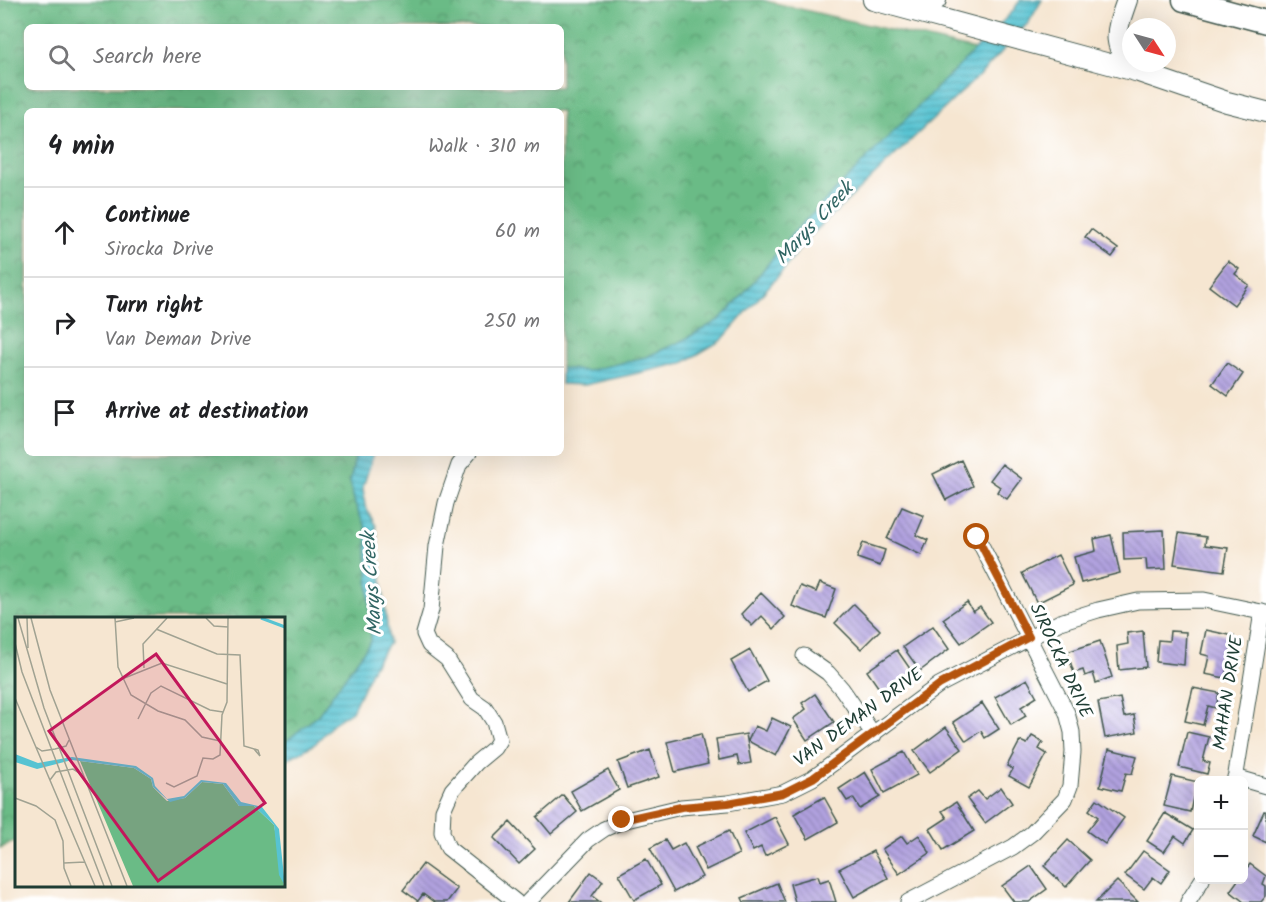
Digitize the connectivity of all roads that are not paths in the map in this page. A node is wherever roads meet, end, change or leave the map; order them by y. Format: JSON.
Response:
{"nodes":[{"id":1,"x":936,"y":0,"type":"edge"},
{"id":2,"x":1127,"y":0,"type":"edge"},
{"id":3,"x":1184,"y":0,"type":"edge"},
{"id":4,"x":881,"y":2,"type":"edge"},
{"id":5,"x":1266,"y":22,"type":"edge"},
{"id":6,"x":1122,"y":55,"type":"edge"},
{"id":7,"x":1122,"y":68,"type":"edge"},
{"id":8,"x":1139,"y":72,"type":"edge"},
{"id":9,"x":1266,"y":112,"type":"edge"},
{"id":10,"x":466,"y":456,"type":"edge"},
{"id":11,"x":977,"y":537,"type":"dead end"},
{"id":12,"x":1264,"y":613,"type":"edge"},
{"id":13,"x":1029,"y":637,"type":"junction"},
{"id":14,"x":804,"y":656,"type":"dead end"},
{"id":15,"x":874,"y":735,"type":"junction"},
{"id":16,"x":1236,"y":776,"type":"edge"},
{"id":17,"x":1248,"y":782,"type":"edge"},
{"id":18,"x":1266,"y":786,"type":"edge"},
{"id":19,"x":1199,"y":884,"type":"edge"},
{"id":20,"x":516,"y":902,"type":"edge"},
{"id":21,"x":528,"y":902,"type":"edge"},
{"id":22,"x":908,"y":902,"type":"edge"},
{"id":23,"x":1188,"y":902,"type":"edge"}],
"edges":[{"from":1,"to":4,"type":"main road"},
{"from":2,"to":6,"type":"main road"},
{"from":3,"to":5,"type":"highway"},
{"from":4,"to":7,"type":"main road"},
{"from":8,"to":9,"type":"main road"},
{"from":10,"to":20,"type":"street"},
{"from":11,"to":13,"type":"street","name":"SIROCKA DRIVE"},
{"from":12,"to":13,"type":"street","name":"VAN DEMAN DRIVE"},
{"from":12,"to":16,"type":"street","name":"MAHAN DRIVE"},
{"from":13,"to":15,"type":"street","name":"VAN DEMAN DRIVE"},
{"from":13,"to":22,"type":"street","name":"SIROCKA DRIVE"},
{"from":14,"to":15,"type":"street"},
{"from":15,"to":21,"type":"street","name":"VAN DEMAN DRIVE"},
{"from":17,"to":18,"type":"street"},
{"from":19,"to":23,"type":"street"}]}
